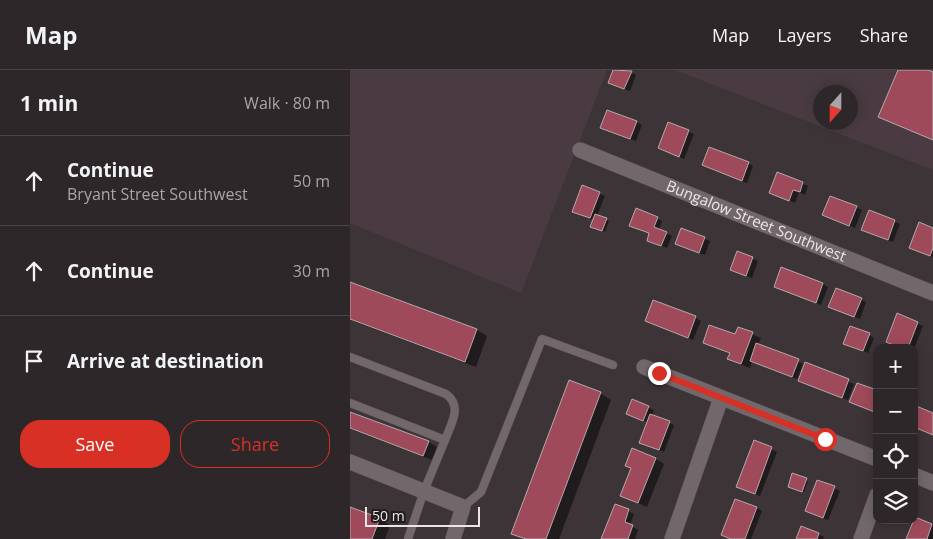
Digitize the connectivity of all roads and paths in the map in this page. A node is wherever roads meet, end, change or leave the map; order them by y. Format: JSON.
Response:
{"nodes":[{"id":1,"x":580,"y":150,"type":"dead end"},
{"id":2,"x":933,"y":293,"type":"edge"},
{"id":3,"x":350,"y":357,"type":"edge"},
{"id":4,"x":613,"y":365,"type":"dead end"},
{"id":5,"x":644,"y":367,"type":"dead end"},
{"id":6,"x":721,"y":398,"type":"junction"},
{"id":7,"x":350,"y":403,"type":"edge"},
{"id":8,"x":445,"y":440,"type":"junction"},
{"id":9,"x":873,"y":457,"type":"edge"},
{"id":10,"x":350,"y":462,"type":"edge"},
{"id":11,"x":918,"y":477,"type":"edge"},
{"id":12,"x":933,"y":483,"type":"edge"},
{"id":13,"x":424,"y":491,"type":"junction"},
{"id":14,"x":873,"y":506,"type":"edge"},
{"id":15,"x":463,"y":507,"type":"junction"},
{"id":16,"x":408,"y":539,"type":"edge"},
{"id":17,"x":452,"y":539,"type":"edge"},
{"id":18,"x":672,"y":539,"type":"edge"},
{"id":19,"x":861,"y":539,"type":"edge"}],
"edges":[{"from":1,"to":2,"type":"street","name":"Bungalow Street Southwest"},
{"from":3,"to":8,"type":"lane"},
{"from":4,"to":15,"type":"lane"},
{"from":5,"to":6,"type":"street"},
{"from":6,"to":9,"type":"street"},
{"from":6,"to":18,"type":"street"},
{"from":7,"to":8,"type":"lane"},
{"from":8,"to":13,"type":"lane"},
{"from":10,"to":13,"type":"street"},
{"from":11,"to":12,"type":"street"},
{"from":13,"to":15,"type":"street"},
{"from":13,"to":16,"type":"lane"},
{"from":14,"to":19,"type":"street"},
{"from":15,"to":17,"type":"street"}]}
